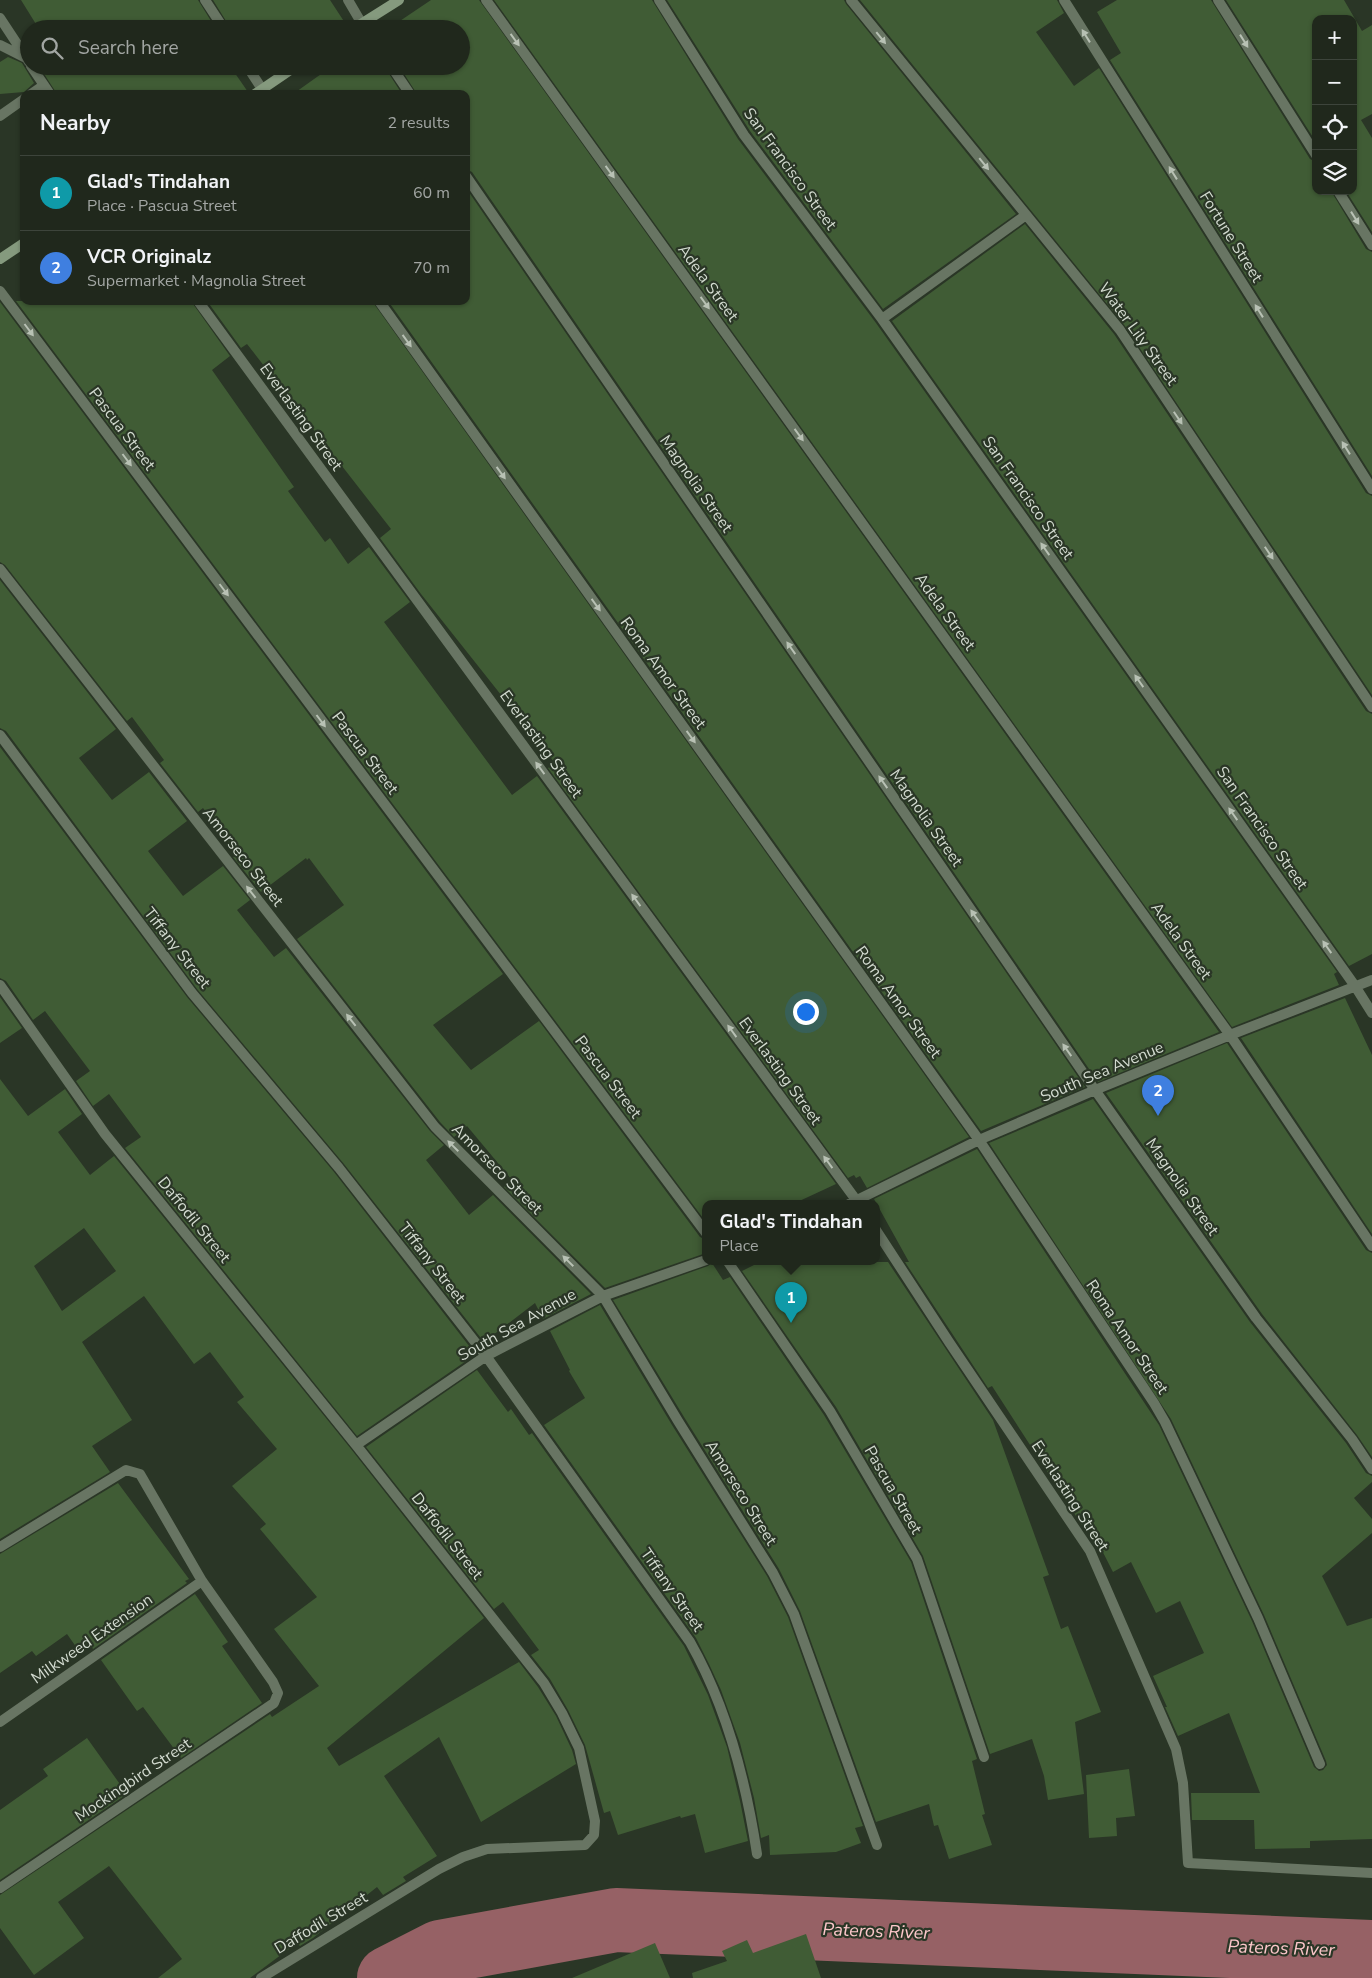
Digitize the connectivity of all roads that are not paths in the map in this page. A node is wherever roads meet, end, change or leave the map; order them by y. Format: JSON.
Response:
{"nodes":[{"id":1,"x":205,"y":0,"type":"edge"},
{"id":2,"x":348,"y":0,"type":"edge"},
{"id":3,"x":399,"y":0,"type":"edge"},
{"id":4,"x":486,"y":0,"type":"edge"},
{"id":5,"x":659,"y":0,"type":"edge"},
{"id":6,"x":851,"y":0,"type":"edge"},
{"id":7,"x":1064,"y":0,"type":"edge"},
{"id":8,"x":1218,"y":0,"type":"edge"},
{"id":9,"x":0,"y":18,"type":"edge"},
{"id":10,"x":218,"y":20,"type":"edge"},
{"id":11,"x":357,"y":20,"type":"edge"},
{"id":12,"x":370,"y":20,"type":"edge"},
{"id":13,"x":0,"y":45,"type":"edge"},
{"id":14,"x":20,"y":49,"type":"edge"},
{"id":15,"x":20,"y":57,"type":"edge"},
{"id":16,"x":37,"y":75,"type":"edge"},
{"id":17,"x":251,"y":75,"type":"edge"},
{"id":18,"x":283,"y":75,"type":"edge"},
{"id":19,"x":397,"y":75,"type":"edge"},
{"id":20,"x":44,"y":85,"type":"junction"},
{"id":21,"x":37,"y":90,"type":"edge"},
{"id":22,"x":47,"y":90,"type":"edge"},
{"id":23,"x":258,"y":90,"type":"edge"},
{"id":24,"x":262,"y":90,"type":"edge"},
{"id":25,"x":407,"y":90,"type":"edge"},
{"id":26,"x":20,"y":102,"type":"edge"},
{"id":27,"x":0,"y":116,"type":"edge"},
{"id":28,"x":1313,"y":150,"type":"edge"},
{"id":29,"x":470,"y":182,"type":"edge"},
{"id":30,"x":1341,"y":195,"type":"edge"},
{"id":31,"x":1026,"y":216,"type":"junction"},
{"id":32,"x":1372,"y":245,"type":"edge"},
{"id":33,"x":20,"y":246,"type":"edge"},
{"id":34,"x":0,"y":259,"type":"edge"},
{"id":35,"x":0,"y":291,"type":"edge"},
{"id":36,"x":201,"y":305,"type":"edge"},
{"id":37,"x":382,"y":305,"type":"edge"},
{"id":38,"x":882,"y":319,"type":"junction"},
{"id":39,"x":1372,"y":489,"type":"edge"},
{"id":40,"x":0,"y":569,"type":"edge"},
{"id":41,"x":1372,"y":707,"type":"edge"},
{"id":42,"x":0,"y":736,"type":"edge"},
{"id":43,"x":1372,"y":980,"type":"edge"},
{"id":44,"x":0,"y":985,"type":"edge"},
{"id":45,"x":1355,"y":986,"type":"junction"},
{"id":46,"x":1372,"y":1013,"type":"edge"},
{"id":47,"x":1230,"y":1035,"type":"junction"},
{"id":48,"x":1095,"y":1090,"type":"junction"},
{"id":49,"x":978,"y":1140,"type":"junction"},
{"id":50,"x":853,"y":1200,"type":"edge"},
{"id":51,"x":861,"y":1200,"type":"edge"},
{"id":52,"x":702,"y":1227,"type":"edge"},
{"id":53,"x":880,"y":1236,"type":"edge"},
{"id":54,"x":1372,"y":1246,"type":"edge"},
{"id":55,"x":702,"y":1261,"type":"edge"},
{"id":56,"x":730,"y":1265,"type":"edge"},
{"id":57,"x":603,"y":1296,"type":"junction"},
{"id":58,"x":486,"y":1356,"type":"junction"},
{"id":59,"x":356,"y":1445,"type":"junction"},
{"id":60,"x":1372,"y":1469,"type":"edge"},
{"id":61,"x":0,"y":1547,"type":"edge"},
{"id":62,"x":202,"y":1581,"type":"junction"},
{"id":63,"x":0,"y":1722,"type":"edge"},
{"id":64,"x":984,"y":1757,"type":"dead end"},
{"id":65,"x":1320,"y":1764,"type":"dead end"},
{"id":66,"x":877,"y":1845,"type":"dead end"},
{"id":67,"x":757,"y":1854,"type":"dead end"},
{"id":68,"x":1372,"y":1872,"type":"edge"},
{"id":69,"x":0,"y":1888,"type":"edge"},
{"id":70,"x":261,"y":1978,"type":"edge"}],
"edges":[{"from":1,"to":10,"type":"street"},
{"from":2,"to":11,"type":"street"},
{"from":3,"to":12,"type":"street"},
{"from":4,"to":47,"type":"street","name":"Adela Street","one_way":true},
{"from":5,"to":38,"type":"street","name":"San Francisco Street"},
{"from":6,"to":31,"type":"street","name":"Water Lily Street","one_way":true},
{"from":39,"to":7,"type":"street","name":"Fortune Street","one_way":true},
{"from":8,"to":28,"type":"street","one_way":true},
{"from":9,"to":14,"type":"street"},
{"from":13,"to":15,"type":"street"},
{"from":16,"to":20,"type":"street"},
{"from":17,"to":23,"type":"street"},
{"from":18,"to":24,"type":"street"},
{"from":19,"to":25,"type":"street"},
{"from":20,"to":21,"type":"street"},
{"from":20,"to":22,"type":"street"},
{"from":26,"to":27,"type":"street"},
{"from":48,"to":29,"type":"street","name":"Magnolia Street","one_way":true},
{"from":30,"to":32,"type":"street","one_way":true},
{"from":31,"to":38,"type":"street"},
{"from":31,"to":41,"type":"street","name":"Water Lily Street","one_way":true},
{"from":33,"to":34,"type":"street"},
{"from":35,"to":52,"type":"street","name":"Pascua Street","one_way":true},
{"from":50,"to":36,"type":"street","name":"Everlasting Street","one_way":true},
{"from":37,"to":49,"type":"street","name":"Roma Amor Street","one_way":true},
{"from":45,"to":38,"type":"street","name":"San Francisco Street","one_way":true},
{"from":57,"to":40,"type":"street","name":"Amorseco Street","one_way":true},
{"from":42,"to":58,"type":"street","name":"Tiffany Street"},
{"from":43,"to":45,"type":"street","name":"South Sea Avenue"},
{"from":44,"to":59,"type":"street","name":"Daffodil Street"},
{"from":45,"to":46,"type":"street","name":"San Francisco Street"},
{"from":45,"to":47,"type":"street","name":"South Sea Avenue"},
{"from":47,"to":48,"type":"street","name":"South Sea Avenue"},
{"from":47,"to":54,"type":"street","name":"Adela Street"},
{"from":48,"to":49,"type":"street","name":"South Sea Avenue"},
{"from":48,"to":60,"type":"street","name":"Magnolia Street"},
{"from":49,"to":51,"type":"street","name":"South Sea Avenue"},
{"from":49,"to":65,"type":"street","name":"Roma Amor Street"},
{"from":53,"to":68,"type":"street","name":"Everlasting Street"},
{"from":55,"to":57,"type":"street","name":"South Sea Avenue"},
{"from":56,"to":64,"type":"street","name":"Pascua Street"},
{"from":57,"to":58,"type":"street","name":"South Sea Avenue"},
{"from":57,"to":66,"type":"street","name":"Amorseco Street"},
{"from":58,"to":59,"type":"street","name":"South Sea Avenue"},
{"from":58,"to":67,"type":"street","name":"Tiffany Street"},
{"from":59,"to":70,"type":"street","name":"Daffodil Street"},
{"from":61,"to":62,"type":"street"},
{"from":62,"to":63,"type":"street","name":"Milkweed Extension"},
{"from":62,"to":69,"type":"street","name":"Mockingbird Street"}]}
